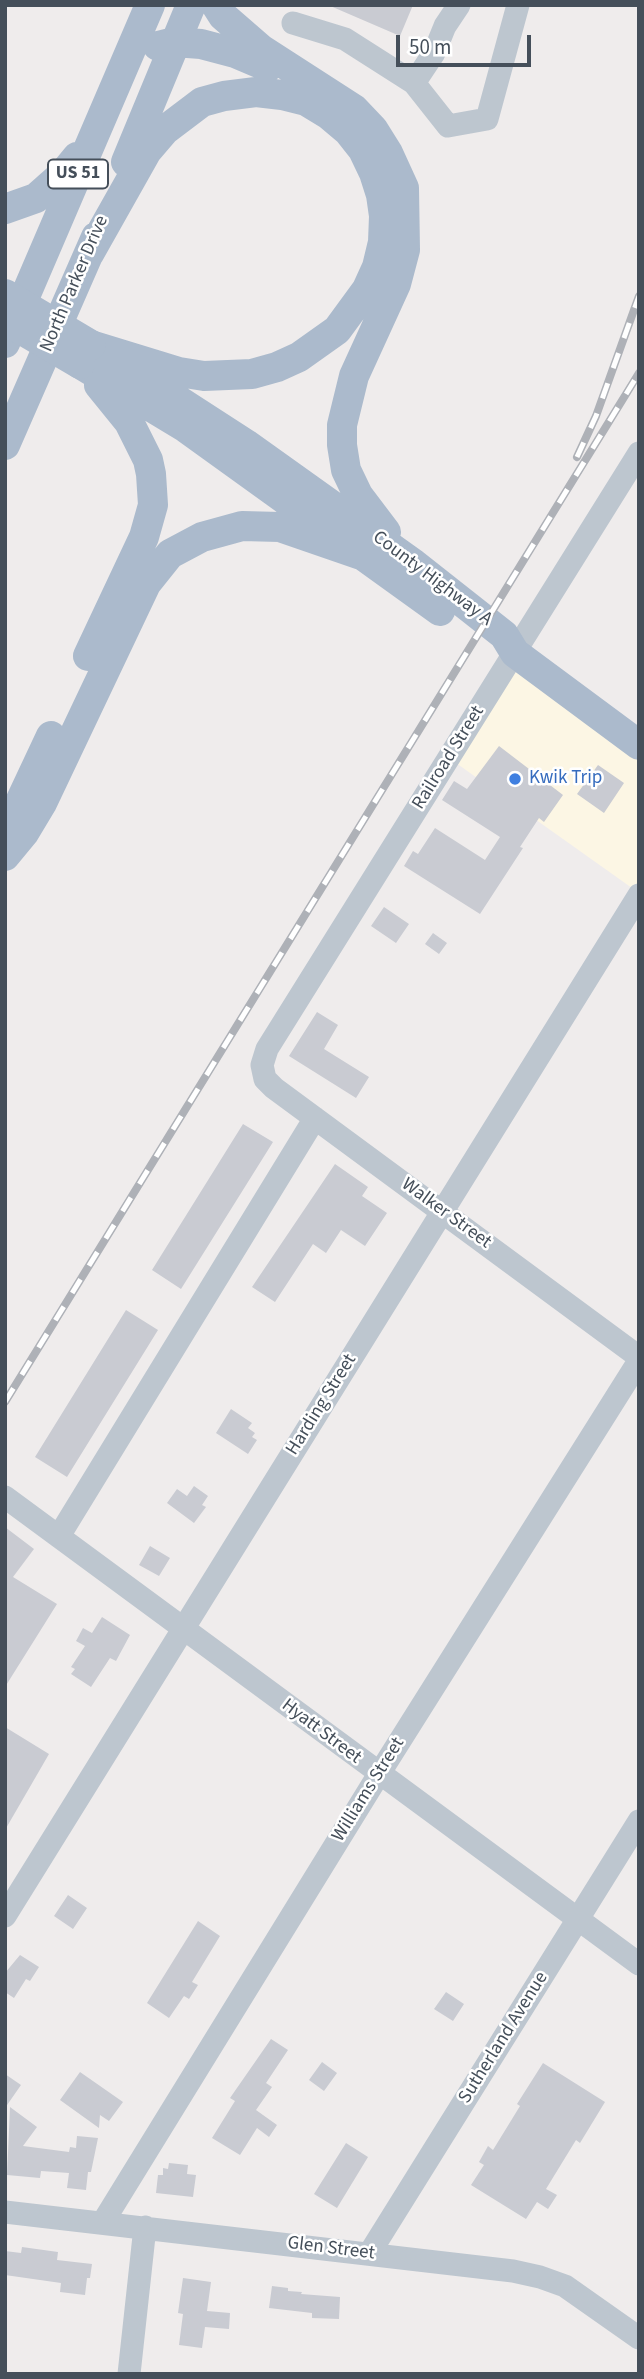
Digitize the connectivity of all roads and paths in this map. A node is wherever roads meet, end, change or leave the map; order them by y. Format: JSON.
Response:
{"nodes":[{"id":1,"x":150,"y":5,"type":"edge"},
{"id":2,"x":191,"y":5,"type":"edge"},
{"id":3,"x":216,"y":5,"type":"edge"},
{"id":4,"x":459,"y":5,"type":"edge"},
{"id":5,"x":518,"y":5,"type":"edge"},
{"id":6,"x":293,"y":23,"type":"dead end"},
{"id":7,"x":174,"y":42,"type":"junction"},
{"id":8,"x":125,"y":65,"type":"junction"},
{"id":9,"x":414,"y":83,"type":"junction"},
{"id":10,"x":321,"y":88,"type":"junction"},
{"id":11,"x":93,"y":138,"type":"junction"},
{"id":12,"x":5,"y":209,"type":"edge"},
{"id":13,"x":89,"y":254,"type":"junction"},
{"id":14,"x":5,"y":295,"type":"edge"},
{"id":15,"x":5,"y":320,"type":"edge"},
{"id":16,"x":5,"y":343,"type":"edge"},
{"id":17,"x":86,"y":354,"type":"junction"},
{"id":18,"x":5,"y":445,"type":"edge"},
{"id":19,"x":639,"y":453,"type":"edge"},
{"id":20,"x":367,"y":557,"type":"junction"},
{"id":21,"x":414,"y":564,"type":"junction"},
{"id":22,"x":515,"y":653,"type":"junction"},
{"id":23,"x":639,"y":746,"type":"edge"},
{"id":24,"x":5,"y":821,"type":"edge"},
{"id":25,"x":5,"y":856,"type":"edge"},
{"id":26,"x":639,"y":895,"type":"edge"},
{"id":27,"x":262,"y":1065,"type":"joint"},
{"id":28,"x":315,"y":1118,"type":"junction"},
{"id":29,"x":442,"y":1211,"type":"junction"},
{"id":30,"x":639,"y":1359,"type":"edge"},
{"id":31,"x":5,"y":1497,"type":"edge"},
{"id":32,"x":59,"y":1536,"type":"junction"},
{"id":33,"x":184,"y":1629,"type":"junction"},
{"id":34,"x":379,"y":1774,"type":"junction"},
{"id":35,"x":639,"y":1821,"type":"edge"},
{"id":36,"x":5,"y":1916,"type":"edge"},
{"id":37,"x":577,"y":1920,"type":"junction"},
{"id":38,"x":639,"y":1964,"type":"edge"},
{"id":39,"x":5,"y":2212,"type":"edge"},
{"id":40,"x":103,"y":2222,"type":"junction"},
{"id":41,"x":145,"y":2227,"type":"junction"},
{"id":42,"x":369,"y":2254,"type":"junction"},
{"id":43,"x":639,"y":2338,"type":"edge"},
{"id":44,"x":129,"y":2374,"type":"edge"}],
"edges":[{"from":1,"to":8,"type":"main road","number":"US 51"},
{"from":2,"to":7,"type":"main road","name":"North Parker Drive","number":"US 51"},
{"from":3,"to":10,"type":"main road"},
{"from":4,"to":9,"type":"street"},
{"from":5,"to":9,"type":"street"},
{"from":6,"to":9,"type":"street"},
{"from":7,"to":8,"type":"main road"},
{"from":7,"to":10,"type":"main road"},
{"from":7,"to":13,"type":"main road","name":"North Parker Drive","number":"US 51"},
{"from":8,"to":11,"type":"main road","number":"US 51"},
{"from":10,"to":21,"type":"main road"},
{"from":11,"to":12,"type":"main road"},
{"from":11,"to":16,"type":"main road","number":"US 51"},
{"from":13,"to":17,"type":"main road"},
{"from":13,"to":18,"type":"main road","name":"North Parker Drive","number":"US 51"},
{"from":14,"to":17,"type":"main road","name":"County Highway A","bridge":true},
{"from":15,"to":17,"type":"main road","name":"County Highway A","bridge":true},
{"from":17,"to":20,"type":"main road","name":"County Highway A"},
{"from":17,"to":21,"type":"main road","name":"County Highway A"},
{"from":17,"to":24,"type":"main road"},
{"from":19,"to":22,"type":"street","name":"Railroad Street"},
{"from":20,"to":22,"type":"main road","name":"County Highway A"},
{"from":20,"to":25,"type":"main road"},
{"from":21,"to":22,"type":"main road","name":"County Highway A"},
{"from":22,"to":23,"type":"main road"},
{"from":22,"to":27,"type":"street","name":"Railroad Street"},
{"from":26,"to":29,"type":"street","name":"Harding Street"},
{"from":27,"to":28,"type":"street","name":"Walker Street"},
{"from":28,"to":29,"type":"street","name":"Walker Street"},
{"from":28,"to":32,"type":"street"},
{"from":29,"to":30,"type":"street","name":"Walker Street"},
{"from":29,"to":33,"type":"street","name":"Harding Street"},
{"from":30,"to":34,"type":"street","name":"Williams Street"},
{"from":31,"to":32,"type":"street","name":"Hyatt Street"},
{"from":32,"to":33,"type":"street","name":"Hyatt Street"},
{"from":33,"to":34,"type":"street","name":"Hyatt Street"},
{"from":33,"to":36,"type":"street","name":"Harding Street"},
{"from":34,"to":37,"type":"street","name":"Hyatt Street"},
{"from":34,"to":40,"type":"street","name":"Williams Street"},
{"from":35,"to":37,"type":"street","name":"Sutherland Avenue"},
{"from":37,"to":38,"type":"street","name":"Hyatt Street"},
{"from":37,"to":42,"type":"street","name":"Sutherland Avenue"},
{"from":39,"to":40,"type":"street","name":"Glen Street"},
{"from":40,"to":41,"type":"street","name":"Glen Street"},
{"from":41,"to":42,"type":"street","name":"Glen Street"},
{"from":41,"to":44,"type":"street"},
{"from":42,"to":43,"type":"street","name":"Glen Street"}]}
